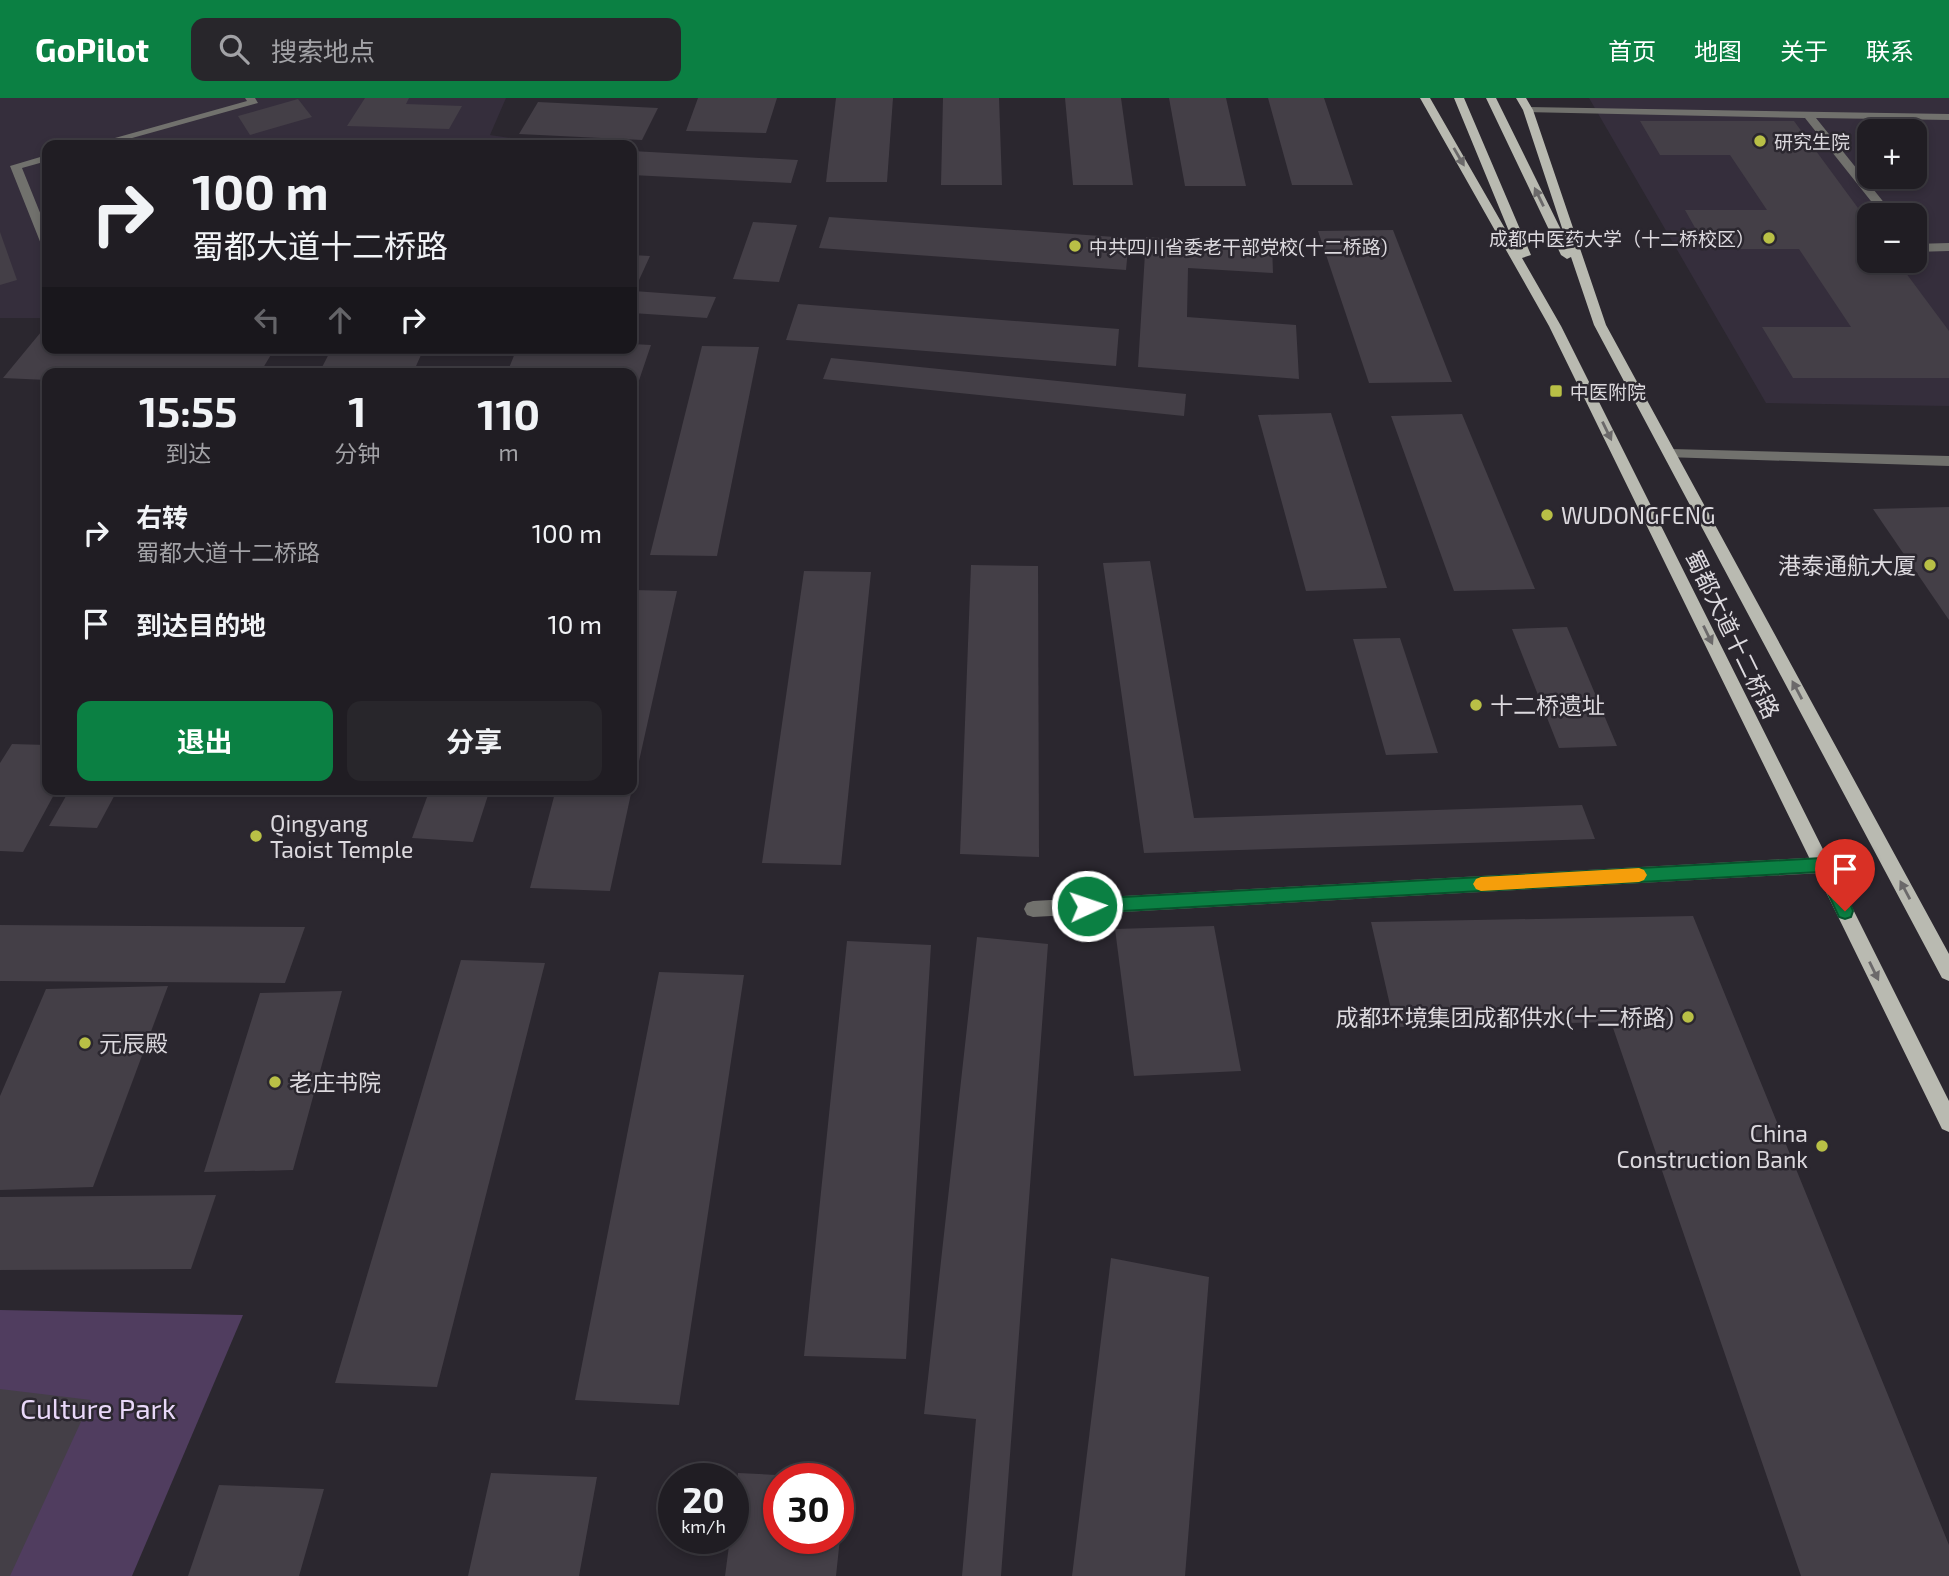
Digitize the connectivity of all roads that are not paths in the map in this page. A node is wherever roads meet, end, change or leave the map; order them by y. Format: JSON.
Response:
{"nodes":[{"id":1,"x":250,"y":98,"type":"edge"},
{"id":2,"x":1425,"y":98,"type":"edge"},
{"id":3,"x":1459,"y":98,"type":"edge"},
{"id":4,"x":1491,"y":98,"type":"edge"},
{"id":5,"x":1521,"y":98,"type":"edge"},
{"id":6,"x":1747,"y":98,"type":"edge"},
{"id":7,"x":1528,"y":110,"type":"junction"},
{"id":8,"x":1759,"y":114,"type":"junction"},
{"id":9,"x":1808,"y":115,"type":"junction"},
{"id":10,"x":1949,"y":117,"type":"edge"},
{"id":11,"x":114,"y":140,"type":"edge"},
{"id":12,"x":42,"y":159,"type":"edge"},
{"id":13,"x":1878,"y":203,"type":"edge"},
{"id":14,"x":42,"y":231,"type":"edge"},
{"id":15,"x":1949,"y":247,"type":"edge"},
{"id":16,"x":1927,"y":248,"type":"edge"},
{"id":17,"x":1600,"y":325,"type":"junction"},
{"id":18,"x":1555,"y":326,"type":"junction"},
{"id":19,"x":1670,"y":454,"type":"junction"},
{"id":20,"x":1949,"y":461,"type":"edge"},
{"id":21,"x":1822,"y":865,"type":"junction"},
{"id":22,"x":1033,"y":909,"type":"dead end"},
{"id":23,"x":1947,"y":964,"type":"edge"},
{"id":24,"x":1949,"y":1122,"type":"edge"}],
"edges":[{"from":1,"to":11,"type":"street"},
{"from":2,"to":18,"type":"main road","name":"蜀都大道十二桥路","one_way":true},
{"from":3,"to":18,"type":"main road"},
{"from":17,"to":4,"type":"main road","one_way":true},
{"from":5,"to":7,"type":"main road","name":"蜀都大道十二桥路"},
{"from":6,"to":8,"type":"street"},
{"from":7,"to":8,"type":"street"},
{"from":7,"to":17,"type":"main road","name":"蜀都大道十二桥路"},
{"from":8,"to":9,"type":"street"},
{"from":9,"to":10,"type":"street"},
{"from":9,"to":13,"type":"street"},
{"from":12,"to":14,"type":"street"},
{"from":15,"to":16,"type":"street"},
{"from":17,"to":19,"type":"main road","name":"蜀都大道十二桥路"},
{"from":18,"to":21,"type":"main road","name":"蜀都大道十二桥路","one_way":true},
{"from":19,"to":20,"type":"street"},
{"from":23,"to":19,"type":"main road","name":"蜀都大道十二桥路","one_way":true},
{"from":21,"to":22,"type":"street"},
{"from":21,"to":24,"type":"main road","name":"蜀都大道十二桥路","one_way":true}]}
